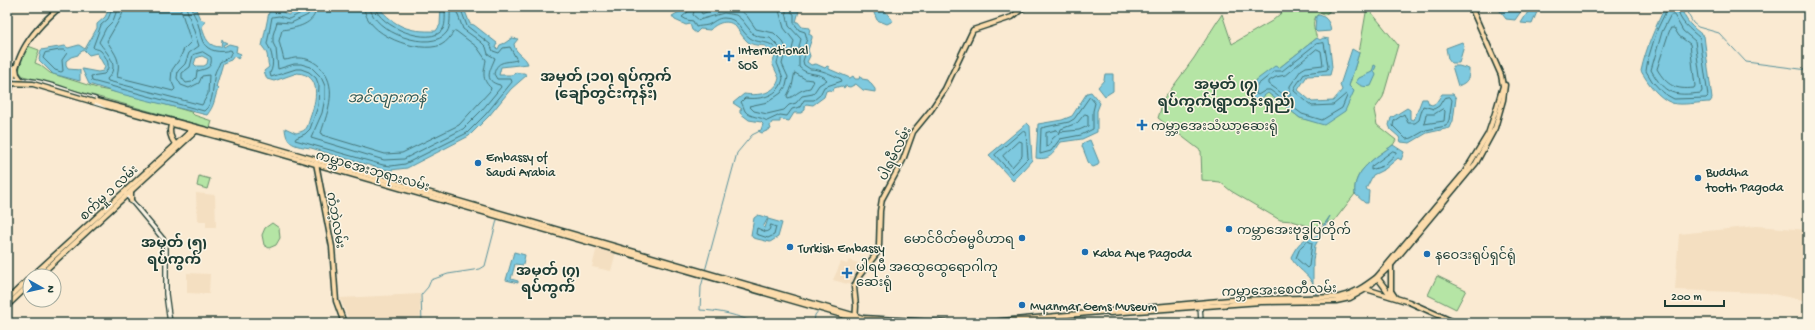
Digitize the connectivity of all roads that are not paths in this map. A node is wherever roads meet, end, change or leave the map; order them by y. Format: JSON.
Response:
{"nodes":[{"id":1,"x":60,"y":7,"type":"edge"},
{"id":2,"x":1024,"y":7,"type":"edge"},
{"id":3,"x":1473,"y":7,"type":"edge"},
{"id":4,"x":16,"y":65,"type":"junction"},
{"id":5,"x":7,"y":75,"type":"edge"},
{"id":6,"x":21,"y":82,"type":"junction"},
{"id":7,"x":8,"y":84,"type":"edge"},
{"id":8,"x":93,"y":101,"type":"junction"},
{"id":9,"x":7,"y":102,"type":"edge"},
{"id":10,"x":107,"y":104,"type":"junction"},
{"id":11,"x":172,"y":124,"type":"junction"},
{"id":12,"x":180,"y":127,"type":"junction"},
{"id":13,"x":195,"y":129,"type":"junction"},
{"id":14,"x":184,"y":137,"type":"junction"},
{"id":15,"x":177,"y":144,"type":"junction"},
{"id":16,"x":316,"y":162,"type":"junction"},
{"id":17,"x":326,"y":167,"type":"junction"},
{"id":18,"x":359,"y":175,"type":"junction"},
{"id":19,"x":319,"y":176,"type":"junction"},
{"id":20,"x":132,"y":189,"type":"junction"},
{"id":21,"x":125,"y":193,"type":"junction"},
{"id":22,"x":131,"y":201,"type":"junction"},
{"id":23,"x":1402,"y":249,"type":"junction"},
{"id":24,"x":1391,"y":265,"type":"junction"},
{"id":25,"x":45,"y":268,"type":"edge"},
{"id":26,"x":696,"y":272,"type":"junction"},
{"id":27,"x":1378,"y":278,"type":"junction"},
{"id":28,"x":733,"y":282,"type":"junction"},
{"id":29,"x":22,"y":286,"type":"edge"},
{"id":30,"x":1366,"y":290,"type":"junction"},
{"id":31,"x":22,"y":292,"type":"edge"},
{"id":32,"x":1393,"y":297,"type":"junction"},
{"id":33,"x":7,"y":300,"type":"edge"},
{"id":34,"x":1200,"y":304,"type":"junction"},
{"id":35,"x":7,"y":306,"type":"edge"},
{"id":36,"x":856,"y":306,"type":"junction"},
{"id":37,"x":1143,"y":309,"type":"junction"},
{"id":38,"x":849,"y":315,"type":"junction"},
{"id":39,"x":855,"y":320,"type":"edge"},
{"id":40,"x":861,"y":321,"type":"edge"},
{"id":41,"x":897,"y":322,"type":"edge"},
{"id":42,"x":996,"y":322,"type":"edge"},
{"id":43,"x":170,"y":323,"type":"edge"},
{"id":44,"x":346,"y":323,"type":"edge"},
{"id":45,"x":950,"y":323,"type":"edge"},
{"id":46,"x":981,"y":323,"type":"edge"},
{"id":47,"x":1004,"y":323,"type":"edge"},
{"id":48,"x":1201,"y":323,"type":"edge"},
{"id":49,"x":1456,"y":323,"type":"edge"}],
"edges":[{"from":1,"to":4,"type":"main road"},
{"from":2,"to":36,"type":"main road","name":"ပါရမီလမ်း"},
{"from":3,"to":23,"type":"main road","name":"ကမ္ဘာအေးစေတီလမ်း"},
{"from":4,"to":5,"type":"main road"},
{"from":4,"to":6,"type":"main road"},
{"from":4,"to":7,"type":"main road"},
{"from":6,"to":7,"type":"main road"},
{"from":6,"to":7,"type":"main road"},
{"from":6,"to":8,"type":"main road","name":"ကမ္ဘာအေးဘုရားလမ်း"},
{"from":7,"to":8,"type":"main road","name":"ကမ္ဘာအေးဘုရားလမ်း","bridge":true},
{"from":7,"to":9,"type":"main road"},
{"from":8,"to":10,"type":"main road","name":"ကမ္ဘာအေးဘုရားလမ်း"},
{"from":10,"to":11,"type":"main road","name":"ကမ္ဘာအေးဘုရားလမ်း"},
{"from":10,"to":13,"type":"main road","name":"ကမ္ဘာအေးဘုရားလမ်း"},
{"from":11,"to":12,"type":"main road","name":"ကမ္ဘာအေးဘုရားလမ်း"},
{"from":11,"to":15,"type":"main road"},
{"from":12,"to":13,"type":"main road","name":"ကမ္ဘာအေးဘုရားလမ်း"},
{"from":12,"to":14,"type":"main road"},
{"from":13,"to":14,"type":"main road","name":"စက်မှု ၁ လမ်း"},
{"from":13,"to":15,"type":"main road","name":"စက်မှု ၁ လမ်း"},
{"from":13,"to":16,"type":"main road","name":"ကမ္ဘာအေးဘုရားလမ်း"},
{"from":14,"to":15,"type":"main road","name":"စက်မှု ၁ လမ်း"},
{"from":15,"to":20,"type":"main road","name":"စက်မှု ၁ လမ်း"},
{"from":15,"to":21,"type":"main road","name":"စက်မှု ၁ လမ်း"},
{"from":16,"to":17,"type":"main road","name":"ကမ္ဘာအေးဘုရားလမ်း"},
{"from":16,"to":18,"type":"main road","name":"ကမ္ဘာအေးဘုရားလမ်း"},
{"from":16,"to":19,"type":"main road","name":"ကံဘဲ့လမ်း"},
{"from":17,"to":18,"type":"main road","name":"ကမ္ဘာအေးဘုရားလမ်း"},
{"from":17,"to":19,"type":"main road"},
{"from":18,"to":26,"type":"main road","name":"ကမ္ဘာအေးဘုရားလမ်း"},
{"from":19,"to":44,"type":"main road","name":"ကံဘဲ့လမ်း"},
{"from":20,"to":21,"type":"main road","name":"စက်မှု ၁ လမ်း"},
{"from":20,"to":22,"type":"main road"},
{"from":21,"to":22,"type":"main road"},
{"from":21,"to":25,"type":"main road","name":"စက်မှု ၁ လမ်း"},
{"from":22,"to":43,"type":"main road"},
{"from":23,"to":24,"type":"main road","name":"ကမ္ဘာအေးစေတီလမ်း"},
{"from":23,"to":27,"type":"main road","name":"ကမ္ဘာအေးစေတီလမ်း"},
{"from":24,"to":27,"type":"main road","name":"ကမ္ဘာအေးစေတီလမ်း"},
{"from":24,"to":32,"type":"main road"},
{"from":26,"to":28,"type":"main road","name":"ကမ္ဘာအေးဘုရားလမ်း"},
{"from":26,"to":28,"type":"main road","name":"ကမ္ဘာအေးဘုရားလမ်း"},
{"from":27,"to":30,"type":"main road"},
{"from":27,"to":32,"type":"main road"},
{"from":27,"to":34,"type":"main road","name":"ကမ္ဘာအေးစေတီလမ်း"},
{"from":28,"to":38,"type":"main road"},
{"from":29,"to":33,"type":"main road"},
{"from":30,"to":32,"type":"main road"},
{"from":30,"to":34,"type":"main road","name":"ကမ္ဘာအေးစေတီလမ်း"},
{"from":31,"to":35,"type":"main road"},
{"from":32,"to":49,"type":"main road"},
{"from":34,"to":37,"type":"main road","name":"ကမ္ဘာအေးစေတီလမ်း"},
{"from":34,"to":48,"type":"main road"},
{"from":36,"to":38,"type":"main road"},
{"from":36,"to":39,"type":"main road","name":"ပါရမီလမ်း"},
{"from":36,"to":40,"type":"main road"},
{"from":37,"to":42,"type":"main road","name":"ကမ္ဘာအေးစေတီလမ်း"},
{"from":37,"to":47,"type":"main road","name":"ကမ္ဘာအေးစေတီလမ်း"},
{"from":38,"to":39,"type":"main road"},
{"from":38,"to":39,"type":"main road"},
{"from":39,"to":40,"type":"main road"},
{"from":40,"to":41,"type":"main road"},
{"from":41,"to":45,"type":"main road"},
{"from":42,"to":46,"type":"main road","name":"ကမ္ဘာအေးစေတီလမ်း"}]}
